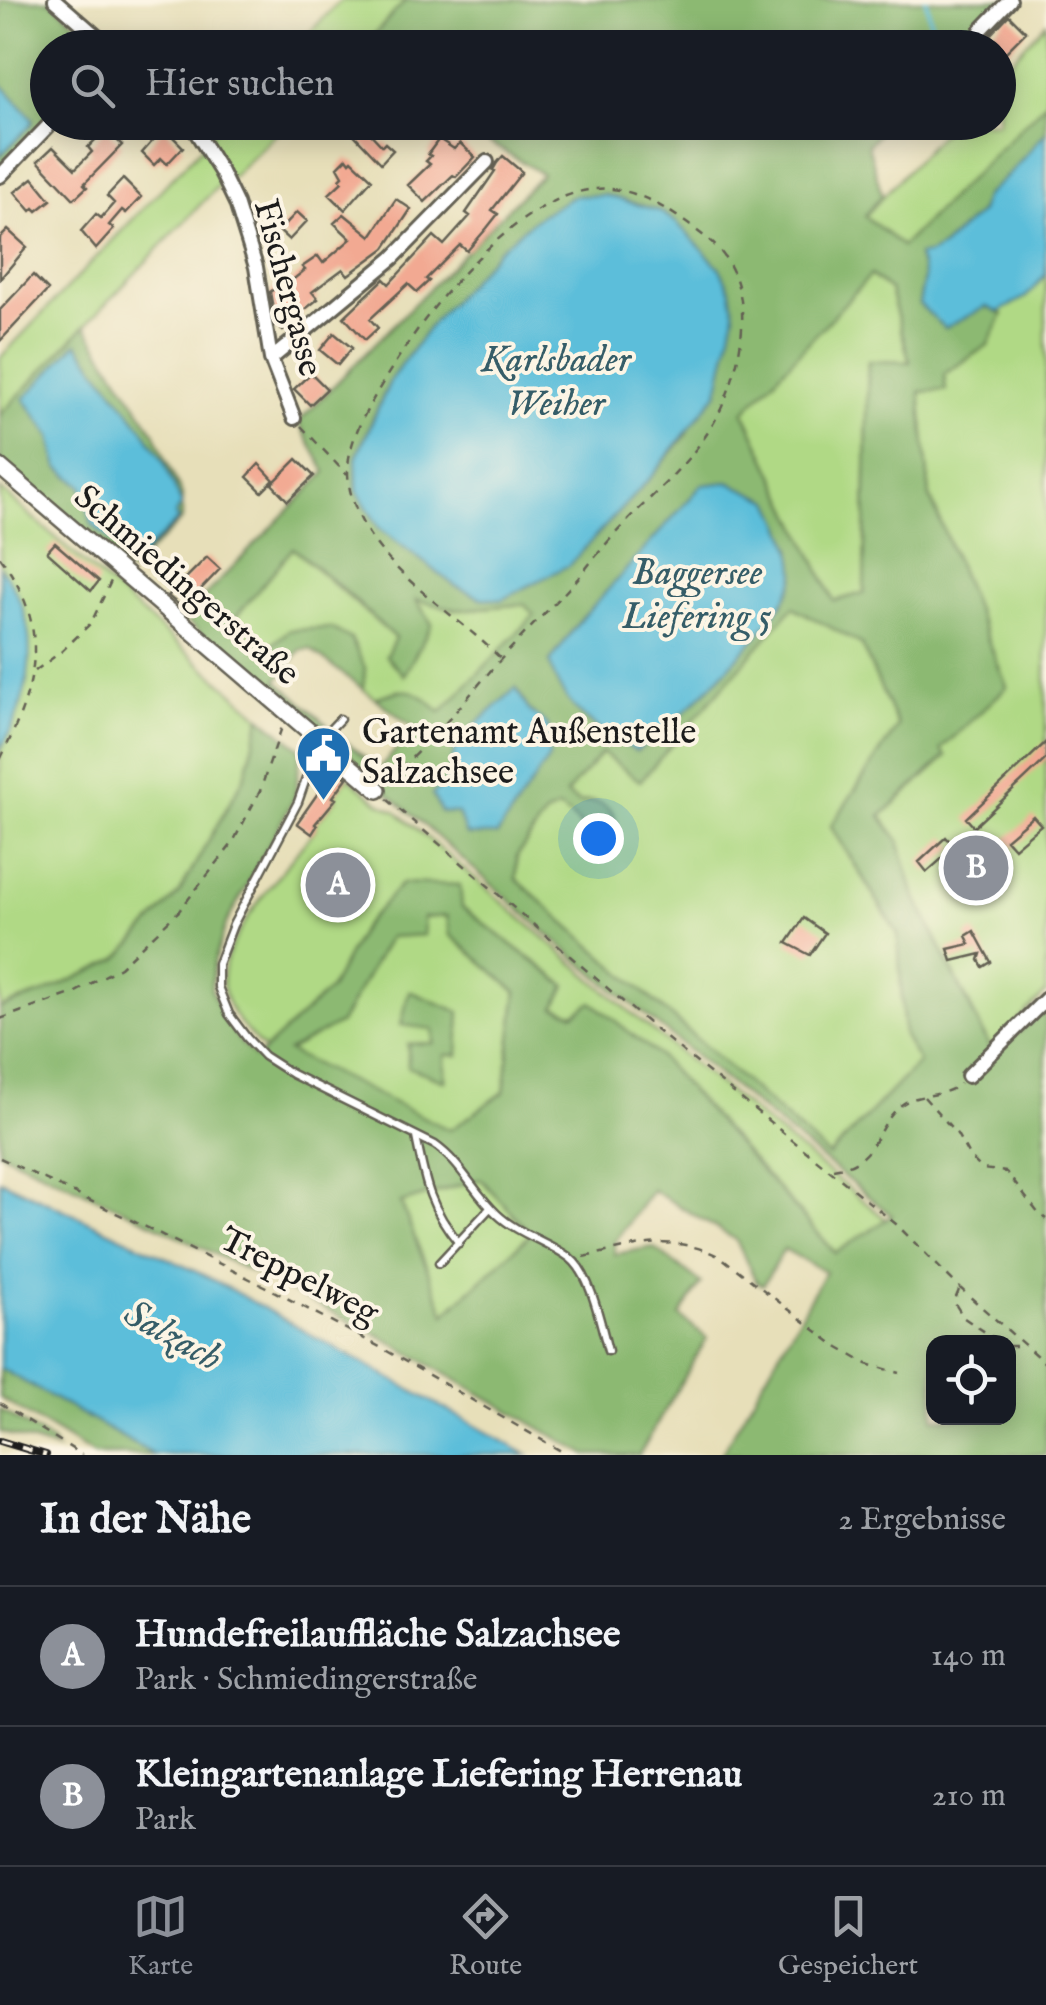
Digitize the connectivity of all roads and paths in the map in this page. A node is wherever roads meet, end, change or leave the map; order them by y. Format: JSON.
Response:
{"nodes":[{"id":1,"x":55,"y":0,"type":"edge"},
{"id":2,"x":1010,"y":0,"type":"edge"},
{"id":3,"x":89,"y":30,"type":"edge"},
{"id":4,"x":981,"y":30,"type":"dead end"},
{"id":5,"x":35,"y":140,"type":"edge"},
{"id":6,"x":201,"y":140,"type":"edge"},
{"id":7,"x":486,"y":162,"type":"dead end"},
{"id":8,"x":0,"y":176,"type":"edge"},
{"id":9,"x":271,"y":358,"type":"junction"},
{"id":10,"x":294,"y":418,"type":"joint"},
{"id":11,"x":0,"y":467,"type":"edge"},
{"id":12,"x":348,"y":476,"type":"junction"},
{"id":13,"x":0,"y":557,"type":"edge"},
{"id":14,"x":118,"y":567,"type":"junction"},
{"id":15,"x":501,"y":659,"type":"junction"},
{"id":16,"x":34,"y":672,"type":"junction"},
{"id":17,"x":287,"y":714,"type":"junction"},
{"id":18,"x":340,"y":719,"type":"dead end"},
{"id":19,"x":319,"y":741,"type":"junction"},
{"id":20,"x":0,"y":760,"type":"edge"},
{"id":21,"x":378,"y":790,"type":"junction"},
{"id":22,"x":1046,"y":998,"type":"edge"},
{"id":23,"x":0,"y":1019,"type":"edge"},
{"id":24,"x":968,"y":1076,"type":"dead end"},
{"id":25,"x":956,"y":1088,"type":"dead end"},
{"id":26,"x":924,"y":1097,"type":"junction"},
{"id":27,"x":416,"y":1136,"type":"junction"},
{"id":28,"x":0,"y":1158,"type":"edge"},
{"id":29,"x":829,"y":1169,"type":"junction"},
{"id":30,"x":490,"y":1208,"type":"junction"},
{"id":31,"x":1046,"y":1219,"type":"edge"},
{"id":32,"x":459,"y":1243,"type":"junction"},
{"id":33,"x":573,"y":1260,"type":"junction"},
{"id":34,"x":439,"y":1263,"type":"dead end"},
{"id":35,"x":960,"y":1288,"type":"junction"},
{"id":36,"x":990,"y":1335,"type":"edge"},
{"id":37,"x":1025,"y":1345,"type":"junction"},
{"id":38,"x":1016,"y":1346,"type":"edge"},
{"id":39,"x":608,"y":1351,"type":"dead end"},
{"id":40,"x":1046,"y":1364,"type":"edge"},
{"id":41,"x":900,"y":1374,"type":"dead end"},
{"id":42,"x":0,"y":1403,"type":"edge"},
{"id":43,"x":82,"y":1455,"type":"edge"},
{"id":44,"x":568,"y":1455,"type":"edge"}],
"edges":[{"from":1,"to":3,"type":"street"},
{"from":2,"to":4,"type":"street"},
{"from":5,"to":8,"type":"street"},
{"from":6,"to":9,"type":"street","name":"Fischergasse"},
{"from":7,"to":9,"type":"street"},
{"from":9,"to":10,"type":"street","name":"Fischergasse"},
{"from":10,"to":12,"type":"path"},
{"from":11,"to":14,"type":"street","name":"Schmiedingerstraße"},
{"from":12,"to":15,"type":"path"},
{"from":12,"to":15,"type":"path"},
{"from":13,"to":16,"type":"path"},
{"from":14,"to":16,"type":"path"},
{"from":14,"to":17,"type":"street","name":"Schmiedingerstraße"},
{"from":15,"to":21,"type":"path"},
{"from":16,"to":20,"type":"path"},
{"from":17,"to":19,"type":"street","name":"Schmiedingerstraße"},
{"from":17,"to":23,"type":"path"},
{"from":18,"to":19,"type":"lane"},
{"from":19,"to":21,"type":"street","name":"Schmiedingerstraße"},
{"from":19,"to":27,"type":"lane"},
{"from":21,"to":29,"type":"path"},
{"from":22,"to":24,"type":"street"},
{"from":25,"to":26,"type":"path"},
{"from":26,"to":29,"type":"path"},
{"from":26,"to":31,"type":"path"},
{"from":27,"to":30,"type":"lane"},
{"from":27,"to":32,"type":"lane"},
{"from":28,"to":44,"type":"path","name":"Treppelweg"},
{"from":29,"to":35,"type":"path"},
{"from":30,"to":32,"type":"lane"},
{"from":30,"to":33,"type":"lane"},
{"from":32,"to":34,"type":"lane"},
{"from":33,"to":39,"type":"lane"},
{"from":33,"to":41,"type":"path"},
{"from":35,"to":36,"type":"path"},
{"from":35,"to":37,"type":"path"},
{"from":37,"to":38,"type":"path"},
{"from":37,"to":40,"type":"path"},
{"from":42,"to":43,"type":"path"}]}
